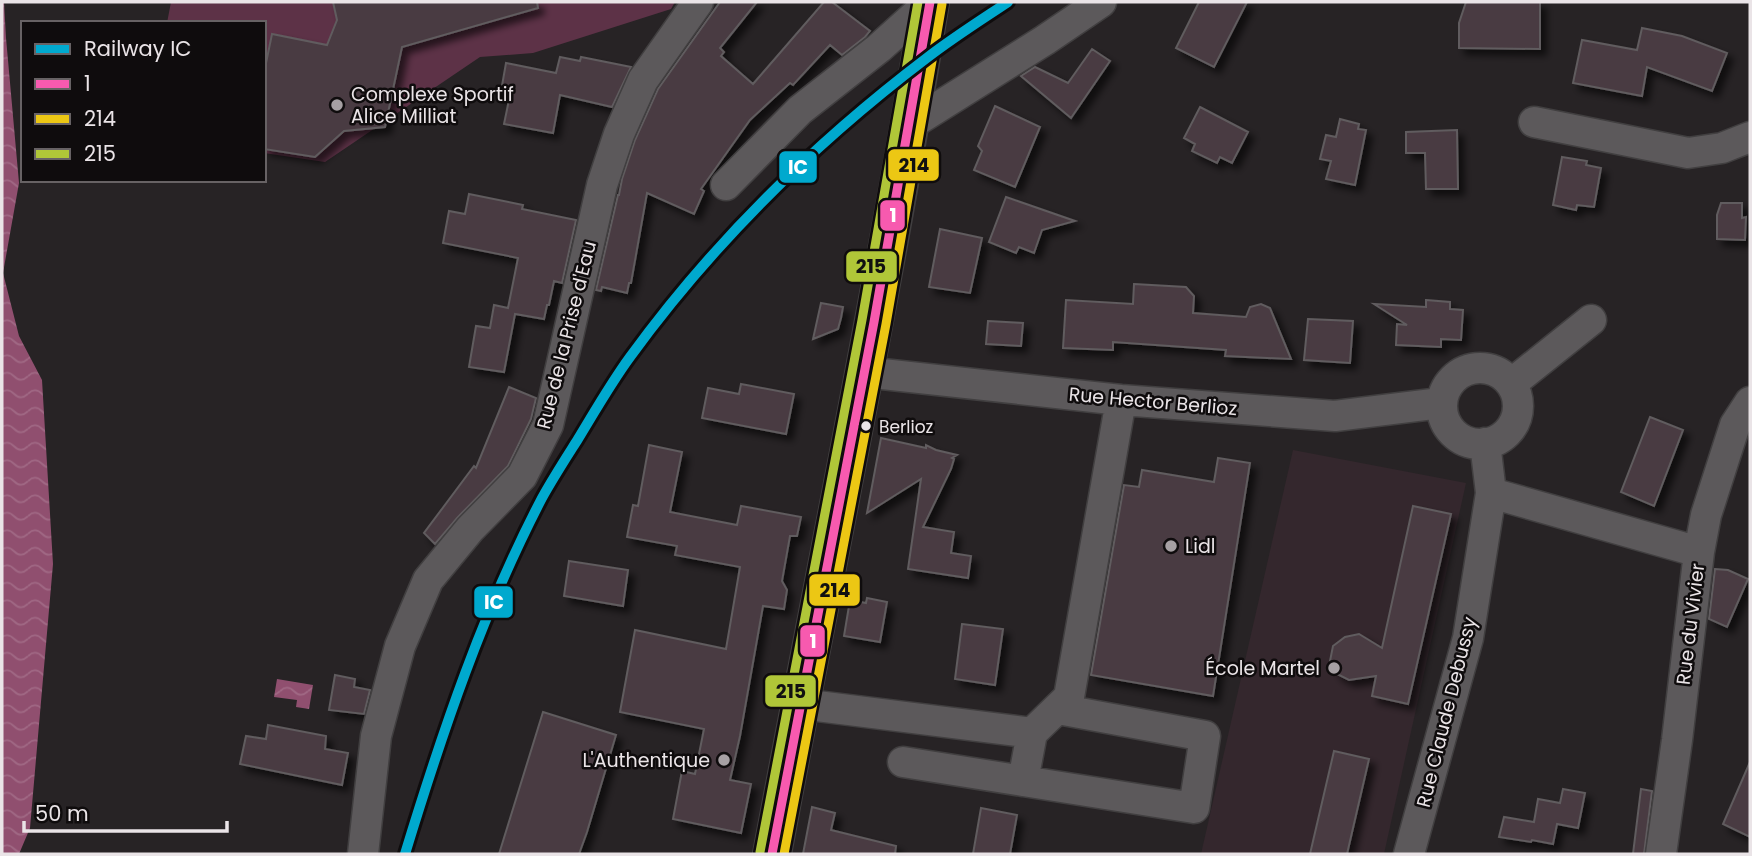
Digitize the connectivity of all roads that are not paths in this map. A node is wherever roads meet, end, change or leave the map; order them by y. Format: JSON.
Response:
{"nodes":[{"id":1,"x":698,"y":2,"type":"edge"},
{"id":2,"x":930,"y":2,"type":"edge"},
{"id":3,"x":1101,"y":2,"type":"edge"},
{"id":4,"x":1534,"y":122,"type":"dead end"},
{"id":5,"x":908,"y":126,"type":"junction"},
{"id":6,"x":1750,"y":137,"type":"edge"},
{"id":7,"x":726,"y":185,"type":"dead end"},
{"id":8,"x":1591,"y":320,"type":"dead end"},
{"id":9,"x":864,"y":372,"type":"junction"},
{"id":10,"x":1511,"y":384,"type":"junction"},
{"id":11,"x":1121,"y":400,"type":"junction"},
{"id":12,"x":1750,"y":402,"type":"edge"},
{"id":13,"x":1441,"y":404,"type":"junction"},
{"id":14,"x":1485,"y":443,"type":"junction"},
{"id":15,"x":1491,"y":493,"type":"junction"},
{"id":16,"x":1699,"y":552,"type":"junction"},
{"id":17,"x":801,"y":704,"type":"junction"},
{"id":18,"x":1058,"y":709,"type":"junction"},
{"id":19,"x":1032,"y":733,"type":"junction"},
{"id":20,"x":903,"y":762,"type":"dead end"},
{"id":21,"x":1023,"y":781,"type":"junction"},
{"id":22,"x":363,"y":854,"type":"edge"},
{"id":23,"x":772,"y":854,"type":"edge"},
{"id":24,"x":1409,"y":854,"type":"edge"},
{"id":25,"x":1661,"y":854,"type":"edge"}],
"edges":[{"from":1,"to":22,"type":"street","name":"Rue de la Prise d'Eau"},
{"from":2,"to":5,"type":"main road"},
{"from":2,"to":7,"type":"street"},
{"from":3,"to":5,"type":"street"},
{"from":4,"to":6,"type":"street"},
{"from":5,"to":9,"type":"main road"},
{"from":8,"to":10,"type":"street"},
{"from":9,"to":11,"type":"street","name":"Rue Hector Berlioz"},
{"from":9,"to":17,"type":"main road"},
{"from":10,"to":13,"type":"street"},
{"from":10,"to":14,"type":"street"},
{"from":11,"to":13,"type":"street","name":"Rue Hector Berlioz"},
{"from":11,"to":18,"type":"street"},
{"from":12,"to":16,"type":"street","name":"Rue du Vivier"},
{"from":13,"to":14,"type":"street"},
{"from":14,"to":15,"type":"street","name":"Rue Claude Debussy"},
{"from":15,"to":16,"type":"street"},
{"from":15,"to":24,"type":"street","name":"Rue Claude Debussy"},
{"from":16,"to":25,"type":"street","name":"Rue du Vivier"},
{"from":17,"to":19,"type":"street"},
{"from":17,"to":23,"type":"main road"},
{"from":18,"to":19,"type":"street"},
{"from":18,"to":21,"type":"street"},
{"from":19,"to":21,"type":"street"},
{"from":20,"to":21,"type":"street"}]}
